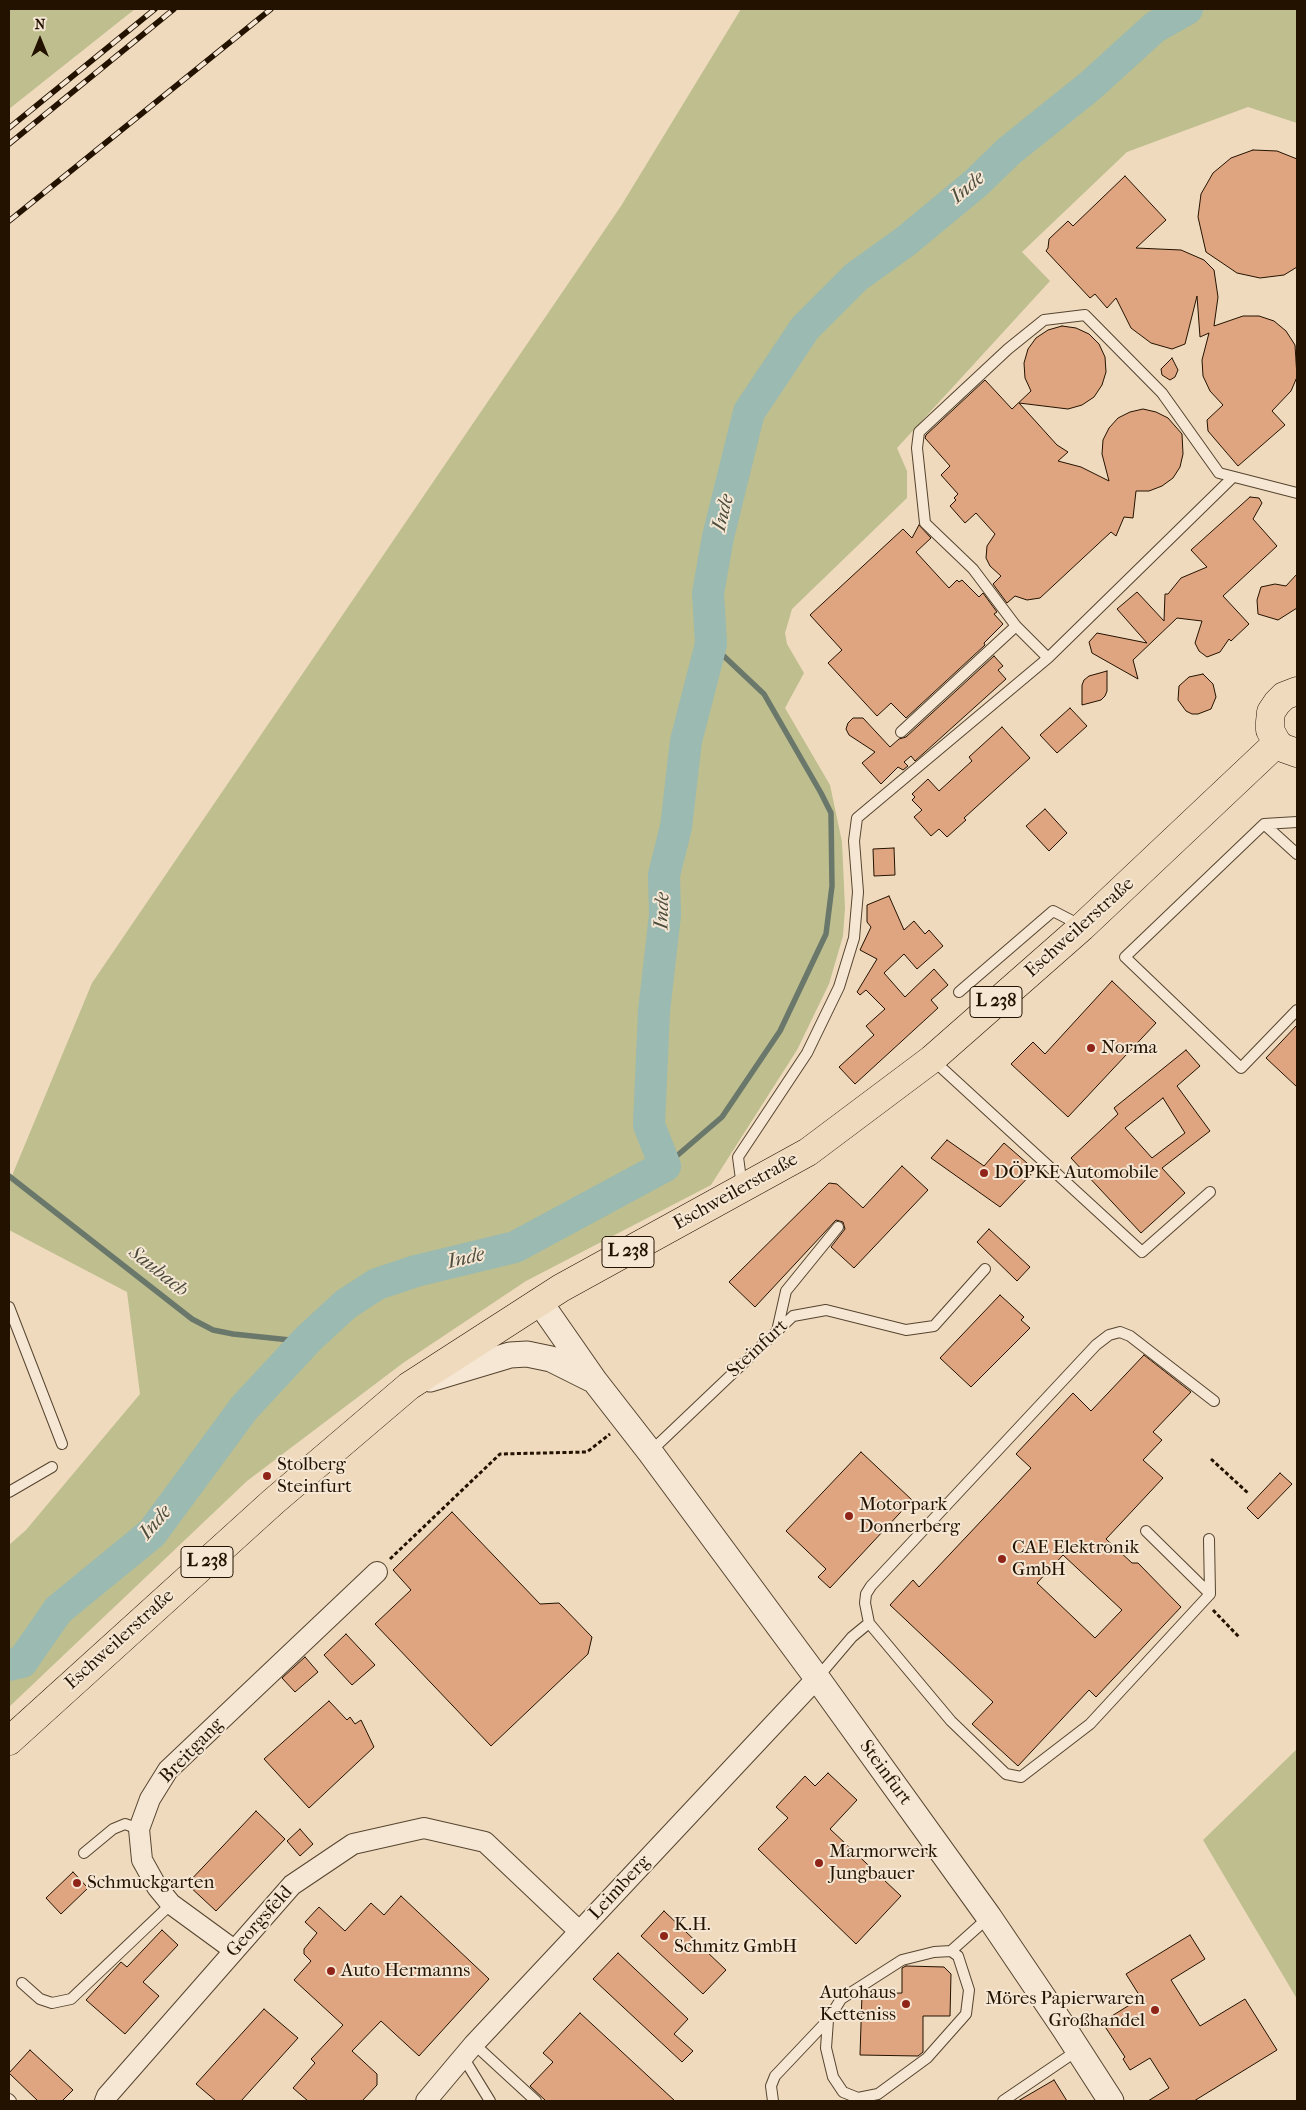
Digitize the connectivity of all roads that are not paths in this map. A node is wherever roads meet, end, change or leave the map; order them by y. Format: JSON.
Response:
{"nodes":[{"id":1,"x":1233,"y":477,"type":"junction"},
{"id":2,"x":1297,"y":492,"type":"edge"},
{"id":3,"x":1016,"y":626,"type":"junction"},
{"id":4,"x":1048,"y":658,"type":"junction"},
{"id":5,"x":1297,"y":691,"type":"edge"},
{"id":6,"x":901,"y":732,"type":"dead end"},
{"id":7,"x":1287,"y":748,"type":"edge"},
{"id":8,"x":1297,"y":822,"type":"edge"},
{"id":9,"x":1264,"y":824,"type":"junction"},
{"id":10,"x":1297,"y":854,"type":"edge"},
{"id":11,"x":1082,"y":927,"type":"junction"},
{"id":12,"x":959,"y":992,"type":"dead end"},
{"id":13,"x":1297,"y":1010,"type":"edge"},
{"id":14,"x":932,"y":1059,"type":"junction"},
{"id":15,"x":742,"y":1190,"type":"junction"},
{"id":16,"x":1210,"y":1192,"type":"dead end"},
{"id":17,"x":838,"y":1228,"type":"dead end"},
{"id":18,"x":985,"y":1269,"type":"dead end"},
{"id":19,"x":539,"y":1301,"type":"junction"},
{"id":20,"x":9,"y":1306,"type":"edge"},
{"id":21,"x":777,"y":1331,"type":"junction"},
{"id":22,"x":594,"y":1380,"type":"junction"},
{"id":23,"x":409,"y":1386,"type":"junction"},
{"id":24,"x":1214,"y":1401,"type":"dead end"},
{"id":25,"x":62,"y":1444,"type":"dead end"},
{"id":26,"x":650,"y":1452,"type":"junction"},
{"id":27,"x":52,"y":1467,"type":"dead end"},
{"id":28,"x":9,"y":1492,"type":"edge"},
{"id":29,"x":1146,"y":1531,"type":"dead end"},
{"id":30,"x":1209,"y":1539,"type":"dead end"},
{"id":31,"x":377,"y":1572,"type":"road end"},
{"id":32,"x":1206,"y":1597,"type":"junction"},
{"id":33,"x":869,"y":1623,"type":"junction"},
{"id":34,"x":817,"y":1678,"type":"junction"},
{"id":35,"x":9,"y":1741,"type":"edge"},
{"id":36,"x":139,"y":1828,"type":"junction"},
{"id":37,"x":84,"y":1854,"type":"dead end"},
{"id":38,"x":172,"y":1904,"type":"junction"},
{"id":39,"x":989,"y":1917,"type":"junction"},
{"id":40,"x":579,"y":1931,"type":"junction"},
{"id":41,"x":234,"y":1950,"type":"junction"},
{"id":42,"x":951,"y":1951,"type":"junction"},
{"id":43,"x":22,"y":1983,"type":"dead end"},
{"id":44,"x":828,"y":2020,"type":"junction"},
{"id":45,"x":469,"y":2050,"type":"junction"},
{"id":46,"x":1079,"y":2050,"type":"junction"},
{"id":47,"x":856,"y":2100,"type":"edge"},
{"id":48,"x":105,"y":2101,"type":"edge"},
{"id":49,"x":426,"y":2101,"type":"edge"},
{"id":50,"x":490,"y":2101,"type":"edge"},
{"id":51,"x":536,"y":2101,"type":"edge"},
{"id":52,"x":773,"y":2101,"type":"edge"},
{"id":53,"x":1003,"y":2101,"type":"edge"},
{"id":54,"x":1110,"y":2101,"type":"edge"}],
"edges":[{"from":1,"to":2,"type":"lane"},
{"from":1,"to":3,"type":"lane"},
{"from":1,"to":4,"type":"lane"},
{"from":3,"to":4,"type":"lane"},
{"from":3,"to":6,"type":"lane"},
{"from":4,"to":15,"type":"lane"},
{"from":5,"to":7,"type":"main road","number":"L 238"},
{"from":7,"to":11,"type":"main road","name":"Eschweilerstraße","number":"L 238"},
{"from":8,"to":9,"type":"lane"},
{"from":9,"to":10,"type":"lane"},
{"from":9,"to":13,"type":"lane"},
{"from":11,"to":12,"type":"lane"},
{"from":11,"to":14,"type":"main road","name":"Eschweilerstraße","number":"L 238"},
{"from":14,"to":15,"type":"main road","name":"Eschweilerstraße","number":"L 238"},
{"from":14,"to":16,"type":"lane"},
{"from":15,"to":19,"type":"main road","name":"Eschweilerstraße","number":"L 238"},
{"from":17,"to":21,"type":"lane"},
{"from":18,"to":21,"type":"lane","name":"Steinfurt"},
{"from":19,"to":22,"type":"street","name":"Steinfurt"},
{"from":19,"to":23,"type":"main road","name":"Eschweilerstraße","number":"L 238"},
{"from":20,"to":25,"type":"lane"},
{"from":21,"to":26,"type":"lane","name":"Steinfurt"},
{"from":22,"to":23,"type":"street"},
{"from":22,"to":26,"type":"street","name":"Steinfurt"},
{"from":23,"to":35,"type":"main road","name":"Eschweilerstraße","number":"L 238"},
{"from":24,"to":33,"type":"lane"},
{"from":26,"to":34,"type":"street","name":"Steinfurt"},
{"from":27,"to":28,"type":"lane"},
{"from":29,"to":32,"type":"lane"},
{"from":30,"to":32,"type":"lane"},
{"from":31,"to":36,"type":"street","name":"Breitgang"},
{"from":32,"to":33,"type":"lane"},
{"from":33,"to":34,"type":"lane"},
{"from":34,"to":39,"type":"street","name":"Steinfurt"},
{"from":34,"to":40,"type":"street","name":"Leimberg"},
{"from":36,"to":37,"type":"lane"},
{"from":36,"to":38,"type":"street","name":"Breitgang"},
{"from":38,"to":41,"type":"street","name":"Breitgang"},
{"from":38,"to":43,"type":"lane"},
{"from":39,"to":42,"type":"lane"},
{"from":39,"to":46,"type":"street","name":"Steinfurt"},
{"from":40,"to":41,"type":"street","name":"Georgsfeld"},
{"from":40,"to":45,"type":"street","name":"Leimberg"},
{"from":41,"to":48,"type":"street","name":"Georgsfeld"},
{"from":42,"to":44,"type":"lane"},
{"from":42,"to":47,"type":"lane"},
{"from":44,"to":47,"type":"lane"},
{"from":44,"to":52,"type":"lane"},
{"from":45,"to":49,"type":"street","name":"Leimberg"},
{"from":45,"to":50,"type":"lane"},
{"from":45,"to":51,"type":"lane"},
{"from":46,"to":53,"type":"lane"},
{"from":46,"to":54,"type":"street","name":"Steinfurt"}]}
